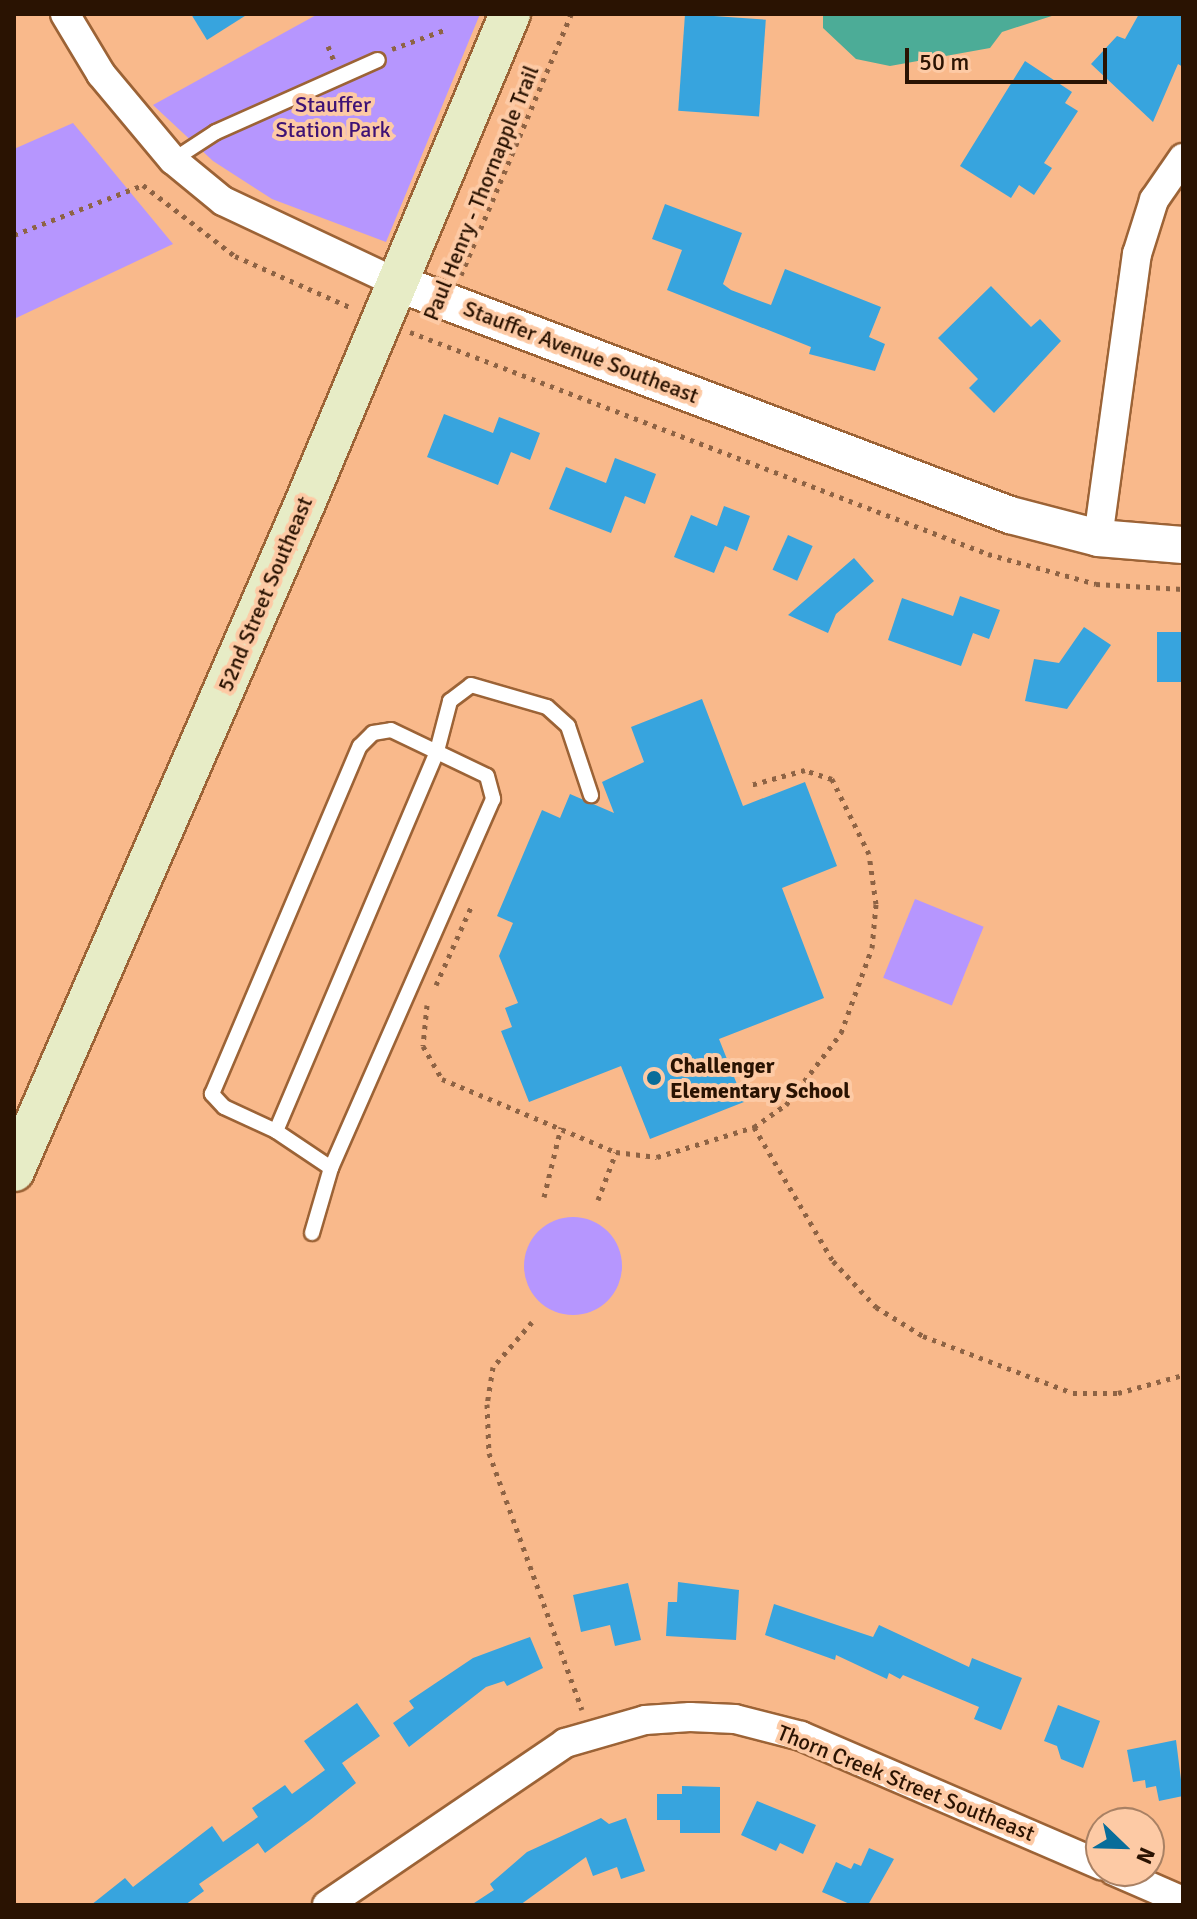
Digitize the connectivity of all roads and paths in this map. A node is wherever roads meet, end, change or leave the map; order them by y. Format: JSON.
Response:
{"nodes":[{"id":1,"x":65,"y":14,"type":"edge"},
{"id":2,"x":510,"y":14,"type":"edge"},
{"id":3,"x":571,"y":14,"type":"edge"},
{"id":4,"x":447,"y":29,"type":"dead end"},
{"id":5,"x":378,"y":60,"type":"joint"},
{"id":6,"x":1183,"y":158,"type":"edge"},
{"id":7,"x":173,"y":160,"type":"junction"},
{"id":8,"x":14,"y":235,"type":"edge"},
{"id":9,"x":395,"y":282,"type":"junction"},
{"id":10,"x":451,"y":303,"type":"junction"},
{"id":11,"x":380,"y":320,"type":"junction"},
{"id":12,"x":439,"y":344,"type":"junction"},
{"id":13,"x":1098,"y":538,"type":"junction"},
{"id":14,"x":1183,"y":545,"type":"edge"},
{"id":15,"x":1183,"y":589,"type":"edge"},
{"id":16,"x":437,"y":751,"type":"junction"},
{"id":17,"x":751,"y":785,"type":"dead end"},
{"id":18,"x":591,"y":795,"type":"dead end"},
{"id":19,"x":473,"y":902,"type":"dead end"},
{"id":20,"x":561,"y":1127,"type":"junction"},
{"id":21,"x":754,"y":1127,"type":"junction"},
{"id":22,"x":276,"y":1131,"type":"junction"},
{"id":23,"x":616,"y":1152,"type":"junction"},
{"id":24,"x":16,"y":1159,"type":"edge"},
{"id":25,"x":331,"y":1168,"type":"junction"},
{"id":26,"x":544,"y":1197,"type":"dead end"},
{"id":27,"x":598,"y":1200,"type":"dead end"},
{"id":28,"x":312,"y":1233,"type":"dead end"},
{"id":29,"x":532,"y":1322,"type":"dead end"},
{"id":30,"x":1183,"y":1375,"type":"edge"},
{"id":31,"x":590,"y":1734,"type":"junction"},
{"id":32,"x":1085,"y":1858,"type":"edge"},
{"id":33,"x":1151,"y":1887,"type":"edge"},
{"id":34,"x":1183,"y":1901,"type":"edge"},
{"id":35,"x":327,"y":1905,"type":"edge"}],
"edges":[{"from":1,"to":7,"type":"street","name":"Stauffer Avenue Southeast"},
{"from":2,"to":9,"type":"main road","name":"52nd Street Southeast"},
{"from":3,"to":10,"type":"path","name":"Paul Henry - Thornapple Trail"},
{"from":4,"to":5,"type":"path"},
{"from":5,"to":7,"type":"lane"},
{"from":6,"to":13,"type":"street"},
{"from":7,"to":9,"type":"street","name":"Stauffer Avenue Southeast"},
{"from":8,"to":11,"type":"path","name":"Paul Henry - Thornapple Trail"},
{"from":9,"to":10,"type":"street","name":"Stauffer Avenue Southeast"},
{"from":9,"to":11,"type":"main road","name":"52nd Street Southeast"},
{"from":10,"to":12,"type":"path","name":"Paul Henry - Thornapple Trail"},
{"from":10,"to":13,"type":"street","name":"Stauffer Avenue Southeast"},
{"from":11,"to":12,"type":"path","name":"Paul Henry - Thornapple Trail"},
{"from":11,"to":24,"type":"main road","name":"52nd Street Southeast"},
{"from":12,"to":15,"type":"path"},
{"from":13,"to":14,"type":"street","name":"Stauffer Avenue Southeast"},
{"from":16,"to":18,"type":"lane"},
{"from":16,"to":22,"type":"lane"},
{"from":16,"to":22,"type":"lane"},
{"from":16,"to":25,"type":"lane"},
{"from":17,"to":21,"type":"path"},
{"from":19,"to":20,"type":"path"},
{"from":20,"to":23,"type":"path"},
{"from":20,"to":26,"type":"path"},
{"from":21,"to":23,"type":"path"},
{"from":21,"to":30,"type":"path"},
{"from":22,"to":25,"type":"lane"},
{"from":23,"to":27,"type":"path"},
{"from":25,"to":28,"type":"lane"},
{"from":29,"to":31,"type":"path"},
{"from":31,"to":32,"type":"street","name":"Thorn Creek Street Southeast"},
{"from":31,"to":35,"type":"street","name":"Thorn Creek Street Southeast"},
{"from":33,"to":34,"type":"street"}]}
